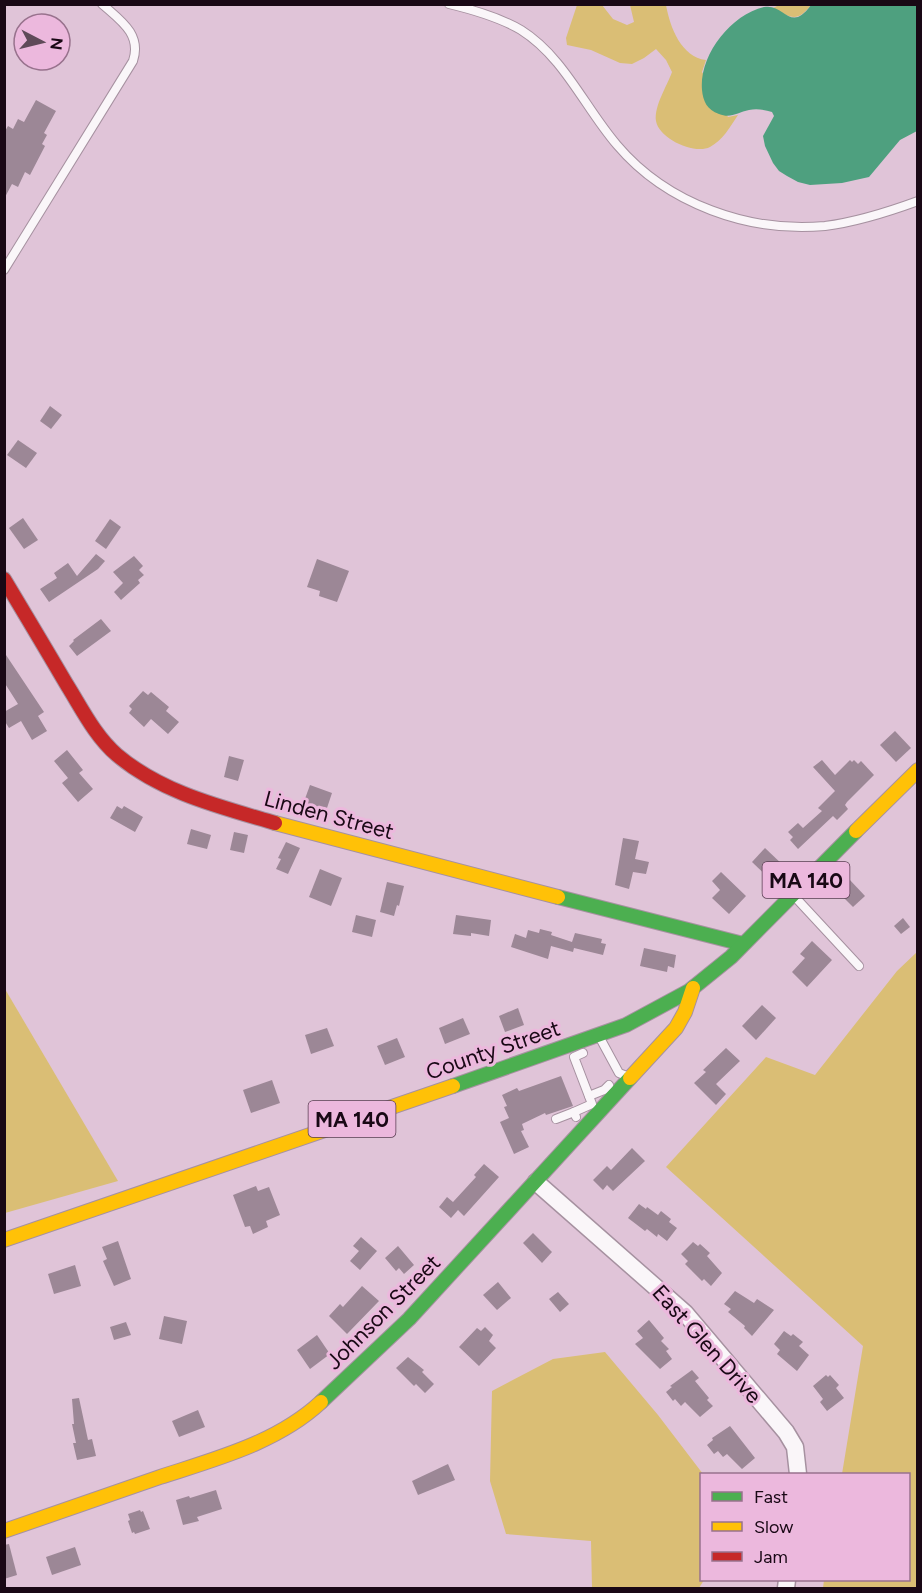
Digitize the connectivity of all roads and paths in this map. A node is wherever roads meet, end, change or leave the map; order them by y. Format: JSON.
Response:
{"nodes":[{"id":1,"x":102,"y":4,"type":"edge"},
{"id":2,"x":449,"y":4,"type":"edge"},
{"id":3,"x":918,"y":201,"type":"edge"},
{"id":4,"x":4,"y":270,"type":"edge"},
{"id":5,"x":4,"y":579,"type":"edge"},
{"id":6,"x":918,"y":770,"type":"edge"},
{"id":7,"x":792,"y":894,"type":"junction"},
{"id":8,"x":743,"y":944,"type":"junction"},
{"id":9,"x":859,"y":966,"type":"dead end"},
{"id":10,"x":693,"y":988,"type":"junction"},
{"id":11,"x":601,"y":1040,"type":"junction"},
{"id":12,"x":625,"y":1075,"type":"junction"},
{"id":13,"x":589,"y":1096,"type":"junction"},
{"id":14,"x":574,"y":1112,"type":"junction"},
{"id":15,"x":556,"y":1119,"type":"dead end"},
{"id":16,"x":583,"y":1131,"type":"junction"},
{"id":17,"x":536,"y":1182,"type":"junction"},
{"id":18,"x":4,"y":1240,"type":"edge"},
{"id":19,"x":798,"y":1473,"type":"edge"},
{"id":20,"x":4,"y":1531,"type":"edge"}],
"edges":[{"from":1,"to":4,"type":"lane"},
{"from":2,"to":3,"type":"lane"},
{"from":5,"to":8,"type":"street","name":"Linden Street"},
{"from":6,"to":7,"type":"street","name":"County Street","number":"MA 140"},
{"from":7,"to":8,"type":"street","name":"County Street","number":"MA 140"},
{"from":7,"to":9,"type":"lane"},
{"from":8,"to":10,"type":"street","name":"County Street","number":"MA 140"},
{"from":10,"to":11,"type":"street","name":"County Street","number":"MA 140"},
{"from":10,"to":12,"type":"street","name":"Johnson Street"},
{"from":11,"to":12,"type":"lane"},
{"from":11,"to":13,"type":"lane"},
{"from":11,"to":18,"type":"street","name":"County Street","number":"MA 140"},
{"from":12,"to":13,"type":"lane"},
{"from":12,"to":16,"type":"street","name":"Johnson Street"},
{"from":13,"to":14,"type":"lane"},
{"from":14,"to":15,"type":"lane"},
{"from":14,"to":16,"type":"lane"},
{"from":16,"to":17,"type":"street","name":"Johnson Street"},
{"from":17,"to":19,"type":"street","name":"East Glen Drive"},
{"from":17,"to":20,"type":"street","name":"Johnson Street"}]}
